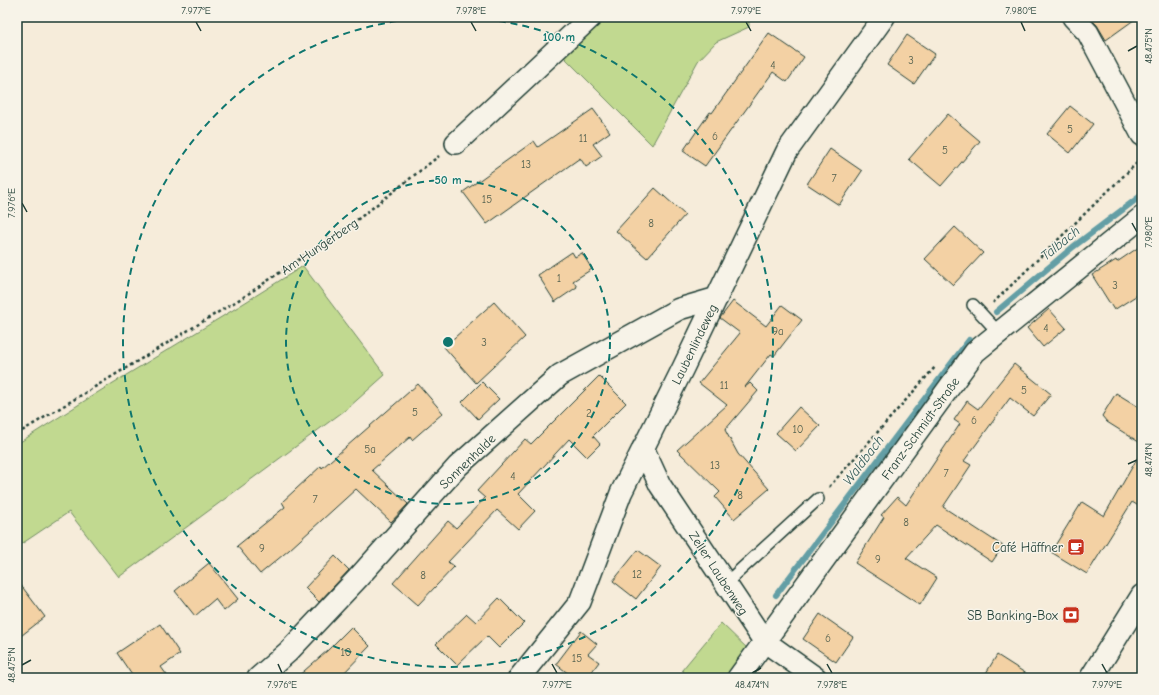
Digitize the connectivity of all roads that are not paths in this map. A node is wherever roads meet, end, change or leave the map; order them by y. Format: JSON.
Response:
{"nodes":[{"id":1,"x":591,"y":17,"type":"edge"},
{"id":2,"x":884,"y":17,"type":"edge"},
{"id":3,"x":1073,"y":17,"type":"edge"},
{"id":4,"x":1142,"y":135,"type":"edge"},
{"id":5,"x":456,"y":143,"type":"road end"},
{"id":6,"x":1142,"y":217,"type":"edge"},
{"id":7,"x":717,"y":298,"type":"junction"},
{"id":8,"x":973,"y":305,"type":"dead end"},
{"id":9,"x":999,"y":333,"type":"junction"},
{"id":10,"x":643,"y":448,"type":"junction"},
{"id":11,"x":818,"y":499,"type":"dead end"},
{"id":12,"x":726,"y":584,"type":"junction"},
{"id":13,"x":1142,"y":596,"type":"edge"},
{"id":14,"x":764,"y":641,"type":"junction"},
{"id":15,"x":258,"y":678,"type":"edge"},
{"id":16,"x":519,"y":678,"type":"edge"},
{"id":17,"x":738,"y":678,"type":"edge"},
{"id":18,"x":816,"y":678,"type":"edge"},
{"id":19,"x":1091,"y":678,"type":"edge"}],
"edges":[{"from":1,"to":5,"type":"street"},
{"from":2,"to":7,"type":"street","name":"Laubenlindeweg"},
{"from":3,"to":4,"type":"street"},
{"from":6,"to":9,"type":"street","name":"Franz-Schmidt-Straße"},
{"from":7,"to":10,"type":"street","name":"Laubenlindeweg"},
{"from":7,"to":15,"type":"street","name":"Sonnenhalde"},
{"from":8,"to":9,"type":"lane"},
{"from":9,"to":14,"type":"street","name":"Franz-Schmidt-Straße"},
{"from":10,"to":12,"type":"street","name":"Zeller Laubenweg"},
{"from":10,"to":16,"type":"street","name":"Laubenlindeweg"},
{"from":11,"to":12,"type":"lane"},
{"from":12,"to":14,"type":"street","name":"Zeller Laubenweg"},
{"from":13,"to":19,"type":"street"},
{"from":14,"to":17,"type":"street","name":"Franz-Schmidt-Straße"},
{"from":14,"to":18,"type":"street","name":"Zeller Laubenweg"}]}
